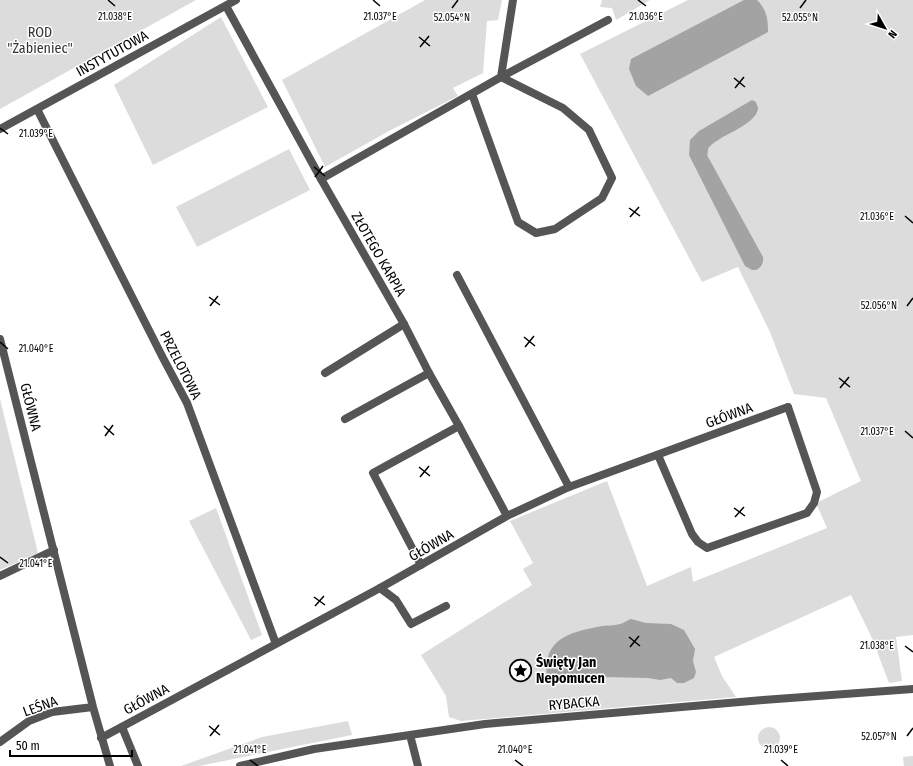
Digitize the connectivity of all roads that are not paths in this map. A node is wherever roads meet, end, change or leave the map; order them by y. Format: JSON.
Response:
{"nodes":[{"id":1,"x":236,"y":0,"type":"edge"},
{"id":2,"x":512,"y":0,"type":"edge"},
{"id":3,"x":226,"y":6,"type":"junction"},
{"id":4,"x":608,"y":20,"type":"dead end"},
{"id":5,"x":501,"y":78,"type":"junction"},
{"id":6,"x":472,"y":94,"type":"junction"},
{"id":7,"x":37,"y":109,"type":"junction"},
{"id":8,"x":0,"y":129,"type":"edge"},
{"id":9,"x":321,"y":179,"type":"junction"},
{"id":10,"x":458,"y":275,"type":"dead end"},
{"id":11,"x":404,"y":324,"type":"junction"},
{"id":12,"x":0,"y":339,"type":"edge"},
{"id":13,"x":325,"y":373,"type":"dead end"},
{"id":14,"x":429,"y":373,"type":"junction"},
{"id":15,"x":345,"y":419,"type":"dead end"},
{"id":16,"x":459,"y":426,"type":"junction"},
{"id":17,"x":658,"y":455,"type":"junction"},
{"id":18,"x":569,"y":487,"type":"junction"},
{"id":19,"x":507,"y":516,"type":"junction"},
{"id":20,"x":54,"y":550,"type":"junction"},
{"id":21,"x":421,"y":565,"type":"junction"},
{"id":22,"x":0,"y":576,"type":"edge"},
{"id":23,"x":380,"y":588,"type":"junction"},
{"id":24,"x":446,"y":606,"type":"dead end"},
{"id":25,"x":276,"y":644,"type":"junction"},
{"id":26,"x":913,"y":689,"type":"edge"},
{"id":27,"x":93,"y":707,"type":"junction"},
{"id":28,"x":122,"y":727,"type":"junction"},
{"id":29,"x":410,"y":735,"type":"junction"},
{"id":30,"x":101,"y":738,"type":"junction"},
{"id":31,"x":0,"y":742,"type":"edge"},
{"id":32,"x":110,"y":766,"type":"edge"},
{"id":33,"x":138,"y":766,"type":"edge"},
{"id":34,"x":240,"y":766,"type":"edge"},
{"id":35,"x":418,"y":766,"type":"edge"}],
"edges":[{"from":1,"to":3,"type":"street","name":"INSTYTUTOWA"},
{"from":2,"to":5,"type":"street"},
{"from":3,"to":7,"type":"street","name":"INSTYTUTOWA"},
{"from":3,"to":9,"type":"street","name":"ZŁOTEGO KARPIA"},
{"from":4,"to":5,"type":"street"},
{"from":5,"to":6,"type":"street"},
{"from":5,"to":6,"type":"street"},
{"from":6,"to":9,"type":"street"},
{"from":7,"to":8,"type":"street","name":"INSTYTUTOWA"},
{"from":7,"to":25,"type":"street","name":"PRZELOTOWA"},
{"from":9,"to":11,"type":"street","name":"ZŁOTEGO KARPIA"},
{"from":10,"to":18,"type":"street"},
{"from":11,"to":13,"type":"street"},
{"from":11,"to":14,"type":"street","name":"ZŁOTEGO KARPIA"},
{"from":12,"to":20,"type":"street","name":"GŁÓWNA"},
{"from":14,"to":15,"type":"street"},
{"from":14,"to":16,"type":"street","name":"ZŁOTEGO KARPIA"},
{"from":16,"to":19,"type":"street","name":"ZŁOTEGO KARPIA"},
{"from":16,"to":21,"type":"street"},
{"from":17,"to":17,"type":"street","name":"GŁÓWNA"},
{"from":17,"to":18,"type":"street","name":"GŁÓWNA"},
{"from":18,"to":19,"type":"street","name":"GŁÓWNA"},
{"from":19,"to":21,"type":"street","name":"GŁÓWNA"},
{"from":20,"to":22,"type":"street"},
{"from":20,"to":27,"type":"street","name":"GŁÓWNA"},
{"from":21,"to":23,"type":"street","name":"GŁÓWNA"},
{"from":23,"to":24,"type":"street"},
{"from":23,"to":25,"type":"street","name":"GŁÓWNA"},
{"from":25,"to":28,"type":"street","name":"GŁÓWNA"},
{"from":26,"to":29,"type":"street","name":"RYBACKA"},
{"from":27,"to":30,"type":"street","name":"GŁÓWNA"},
{"from":27,"to":31,"type":"street","name":"LEŚNA"},
{"from":28,"to":30,"type":"street","name":"GŁÓWNA"},
{"from":28,"to":33,"type":"street"},
{"from":29,"to":34,"type":"street","name":"RYBACKA"},
{"from":29,"to":35,"type":"street"},
{"from":30,"to":32,"type":"street","name":"GŁÓWNA"}]}
